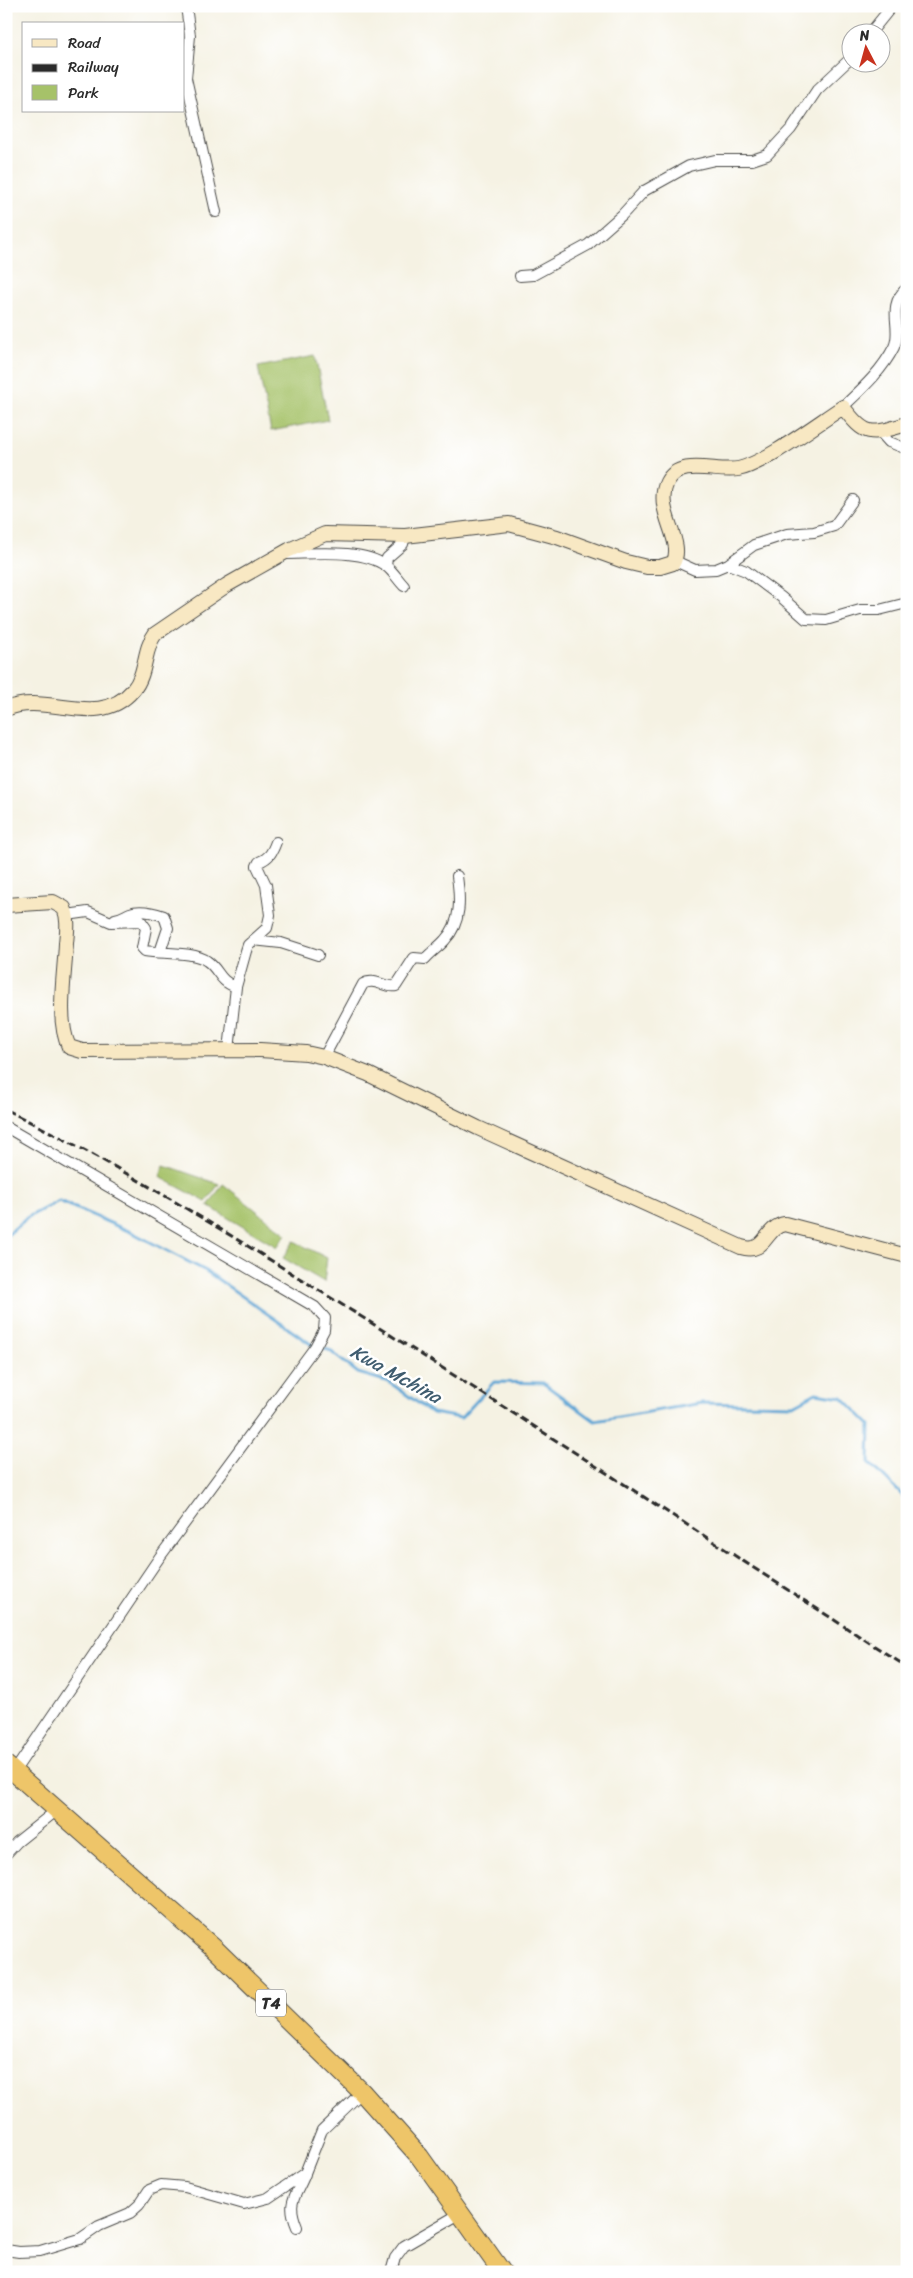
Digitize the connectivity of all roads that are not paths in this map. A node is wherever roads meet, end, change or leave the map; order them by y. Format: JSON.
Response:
{"nodes":[{"id":1,"x":186,"y":6,"type":"edge"},
{"id":2,"x":892,"y":6,"type":"edge"},
{"id":3,"x":880,"y":22,"type":"edge"},
{"id":4,"x":840,"y":68,"type":"edge"},
{"id":5,"x":216,"y":212,"type":"dead end"},
{"id":6,"x":520,"y":276,"type":"dead end"},
{"id":7,"x":907,"y":288,"type":"edge"},
{"id":8,"x":843,"y":407,"type":"junction"},
{"id":9,"x":907,"y":424,"type":"edge"},
{"id":10,"x":881,"y":433,"type":"junction"},
{"id":11,"x":907,"y":449,"type":"edge"},
{"id":12,"x":853,"y":500,"type":"dead end"},
{"id":13,"x":404,"y":536,"type":"junction"},
{"id":14,"x":283,"y":554,"type":"junction"},
{"id":15,"x":675,"y":561,"type":"junction"},
{"id":16,"x":728,"y":564,"type":"junction"},
{"id":17,"x":386,"y":566,"type":"junction"},
{"id":18,"x":404,"y":586,"type":"dead end"},
{"id":19,"x":907,"y":603,"type":"edge"},
{"id":20,"x":6,"y":709,"type":"edge"},
{"id":21,"x":276,"y":842,"type":"dead end"},
{"id":22,"x":457,"y":876,"type":"dead end"},
{"id":23,"x":6,"y":905,"type":"edge"},
{"id":24,"x":67,"y":914,"type":"junction"},
{"id":25,"x":107,"y":920,"type":"junction"},
{"id":26,"x":253,"y":940,"type":"junction"},
{"id":27,"x":160,"y":952,"type":"junction"},
{"id":28,"x":318,"y":955,"type":"dead end"},
{"id":29,"x":236,"y":987,"type":"junction"},
{"id":30,"x":229,"y":1050,"type":"junction"},
{"id":31,"x":324,"y":1057,"type":"junction"},
{"id":32,"x":6,"y":1127,"type":"edge"},
{"id":33,"x":907,"y":1256,"type":"edge"},
{"id":34,"x":10,"y":1768,"type":"edge"},
{"id":35,"x":57,"y":1810,"type":"junction"},
{"id":36,"x":6,"y":1854,"type":"edge"},
{"id":37,"x":362,"y":2092,"type":"junction"},
{"id":38,"x":306,"y":2173,"type":"junction"},
{"id":39,"x":461,"y":2213,"type":"junction"},
{"id":40,"x":296,"y":2226,"type":"dead end"},
{"id":41,"x":6,"y":2250,"type":"edge"},
{"id":42,"x":391,"y":2272,"type":"edge"},
{"id":43,"x":502,"y":2272,"type":"edge"}],
"edges":[{"from":1,"to":5,"type":"street"},
{"from":2,"to":3,"type":"street"},
{"from":4,"to":6,"type":"street"},
{"from":7,"to":8,"type":"street"},
{"from":8,"to":10,"type":"street"},
{"from":8,"to":15,"type":"street"},
{"from":9,"to":10,"type":"street"},
{"from":10,"to":11,"type":"street"},
{"from":12,"to":16,"type":"street"},
{"from":13,"to":14,"type":"street"},
{"from":13,"to":15,"type":"street"},
{"from":13,"to":17,"type":"street"},
{"from":14,"to":17,"type":"street"},
{"from":14,"to":20,"type":"street"},
{"from":15,"to":16,"type":"street"},
{"from":16,"to":19,"type":"street"},
{"from":17,"to":18,"type":"street"},
{"from":21,"to":26,"type":"street"},
{"from":22,"to":31,"type":"street"},
{"from":23,"to":24,"type":"street"},
{"from":24,"to":25,"type":"street"},
{"from":24,"to":30,"type":"street"},
{"from":25,"to":27,"type":"street"},
{"from":25,"to":27,"type":"street"},
{"from":26,"to":28,"type":"street"},
{"from":26,"to":29,"type":"street"},
{"from":27,"to":29,"type":"street"},
{"from":29,"to":30,"type":"street"},
{"from":30,"to":31,"type":"street"},
{"from":31,"to":33,"type":"street"},
{"from":32,"to":34,"type":"street"},
{"from":34,"to":35,"type":"highway","number":"T4"},
{"from":35,"to":36,"type":"street"},
{"from":35,"to":37,"type":"highway","number":"T4"},
{"from":37,"to":38,"type":"street"},
{"from":37,"to":39,"type":"highway","number":"T4"},
{"from":38,"to":40,"type":"street"},
{"from":38,"to":41,"type":"street"},
{"from":39,"to":42,"type":"street"},
{"from":39,"to":43,"type":"highway","number":"T4"}]}
